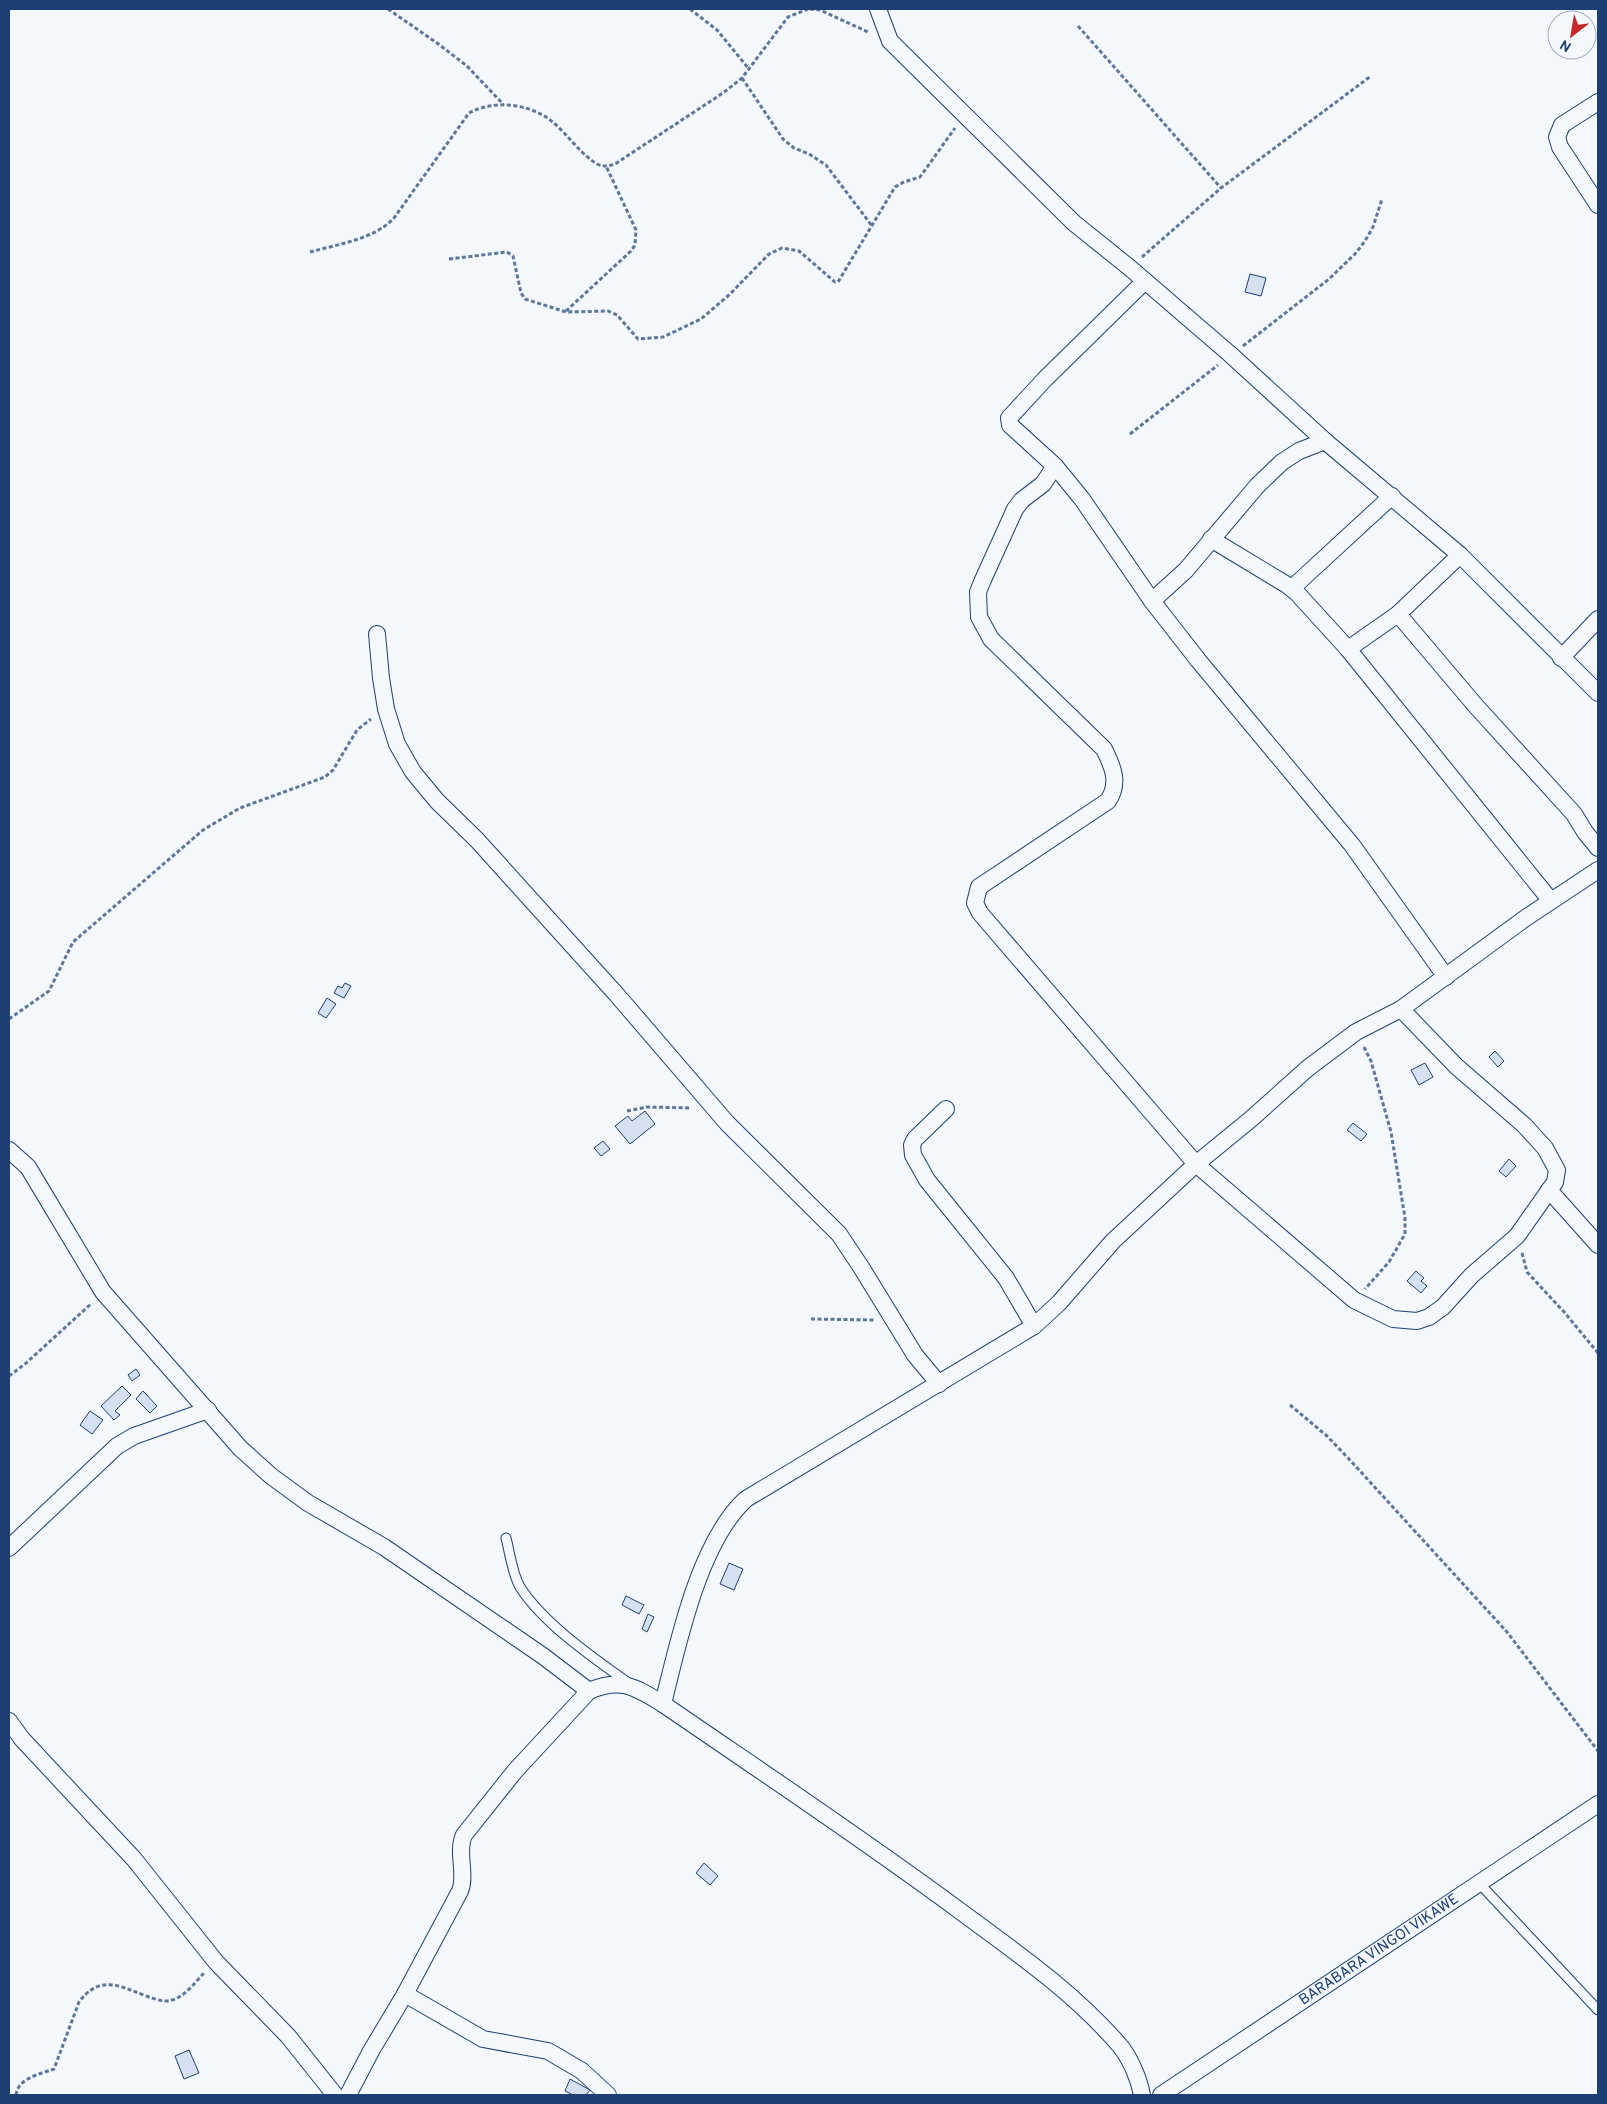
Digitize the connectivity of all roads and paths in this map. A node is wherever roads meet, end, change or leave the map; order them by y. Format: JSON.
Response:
{"nodes":[{"id":1,"x":388,"y":9,"type":"edge"},
{"id":2,"x":690,"y":9,"type":"edge"},
{"id":3,"x":809,"y":9,"type":"edge"},
{"id":4,"x":878,"y":9,"type":"edge"},
{"id":5,"x":1078,"y":26,"type":"dead end"},
{"id":6,"x":890,"y":41,"type":"junction"},
{"id":7,"x":749,"y":69,"type":"junction"},
{"id":8,"x":1371,"y":76,"type":"dead end"},
{"id":9,"x":742,"y":78,"type":"junction"},
{"id":10,"x":1598,"y":102,"type":"edge"},
{"id":11,"x":504,"y":104,"type":"junction"},
{"id":12,"x":972,"y":121,"type":"junction"},
{"id":13,"x":606,"y":166,"type":"junction"},
{"id":14,"x":1221,"y":188,"type":"junction"},
{"id":15,"x":1382,"y":199,"type":"dead end"},
{"id":16,"x":1598,"y":205,"type":"edge"},
{"id":17,"x":872,"y":226,"type":"junction"},
{"id":18,"x":310,"y":252,"type":"dead end"},
{"id":19,"x":449,"y":259,"type":"dead end"},
{"id":20,"x":1130,"y":268,"type":"junction"},
{"id":21,"x":1145,"y":281,"type":"junction"},
{"id":22,"x":566,"y":312,"type":"junction"},
{"id":23,"x":1231,"y":355,"type":"junction"},
{"id":24,"x":1130,"y":434,"type":"dead end"},
{"id":25,"x":1325,"y":441,"type":"junction"},
{"id":26,"x":1055,"y":466,"type":"junction"},
{"id":27,"x":1392,"y":496,"type":"junction"},
{"id":28,"x":1211,"y":540,"type":"junction"},
{"id":29,"x":1460,"y":555,"type":"junction"},
{"id":30,"x":1292,"y":588,"type":"junction"},
{"id":31,"x":1152,"y":601,"type":"junction"},
{"id":32,"x":1398,"y":614,"type":"junction"},
{"id":33,"x":1598,"y":619,"type":"edge"},
{"id":34,"x":377,"y":634,"type":"dead end"},
{"id":35,"x":1348,"y":649,"type":"junction"},
{"id":36,"x":1561,"y":658,"type":"junction"},
{"id":37,"x":1598,"y":693,"type":"edge"},
{"id":38,"x":386,"y":709,"type":"junction"},
{"id":39,"x":1598,"y":848,"type":"edge"},
{"id":40,"x":1598,"y":870,"type":"edge"},
{"id":41,"x":1551,"y":901,"type":"junction"},
{"id":42,"x":1446,"y":976,"type":"junction"},
{"id":43,"x":1400,"y":1009,"type":"junction"},
{"id":44,"x":9,"y":1019,"type":"edge"},
{"id":45,"x":1356,"y":1032,"type":"junction"},
{"id":46,"x":716,"y":1109,"type":"junction"},
{"id":47,"x":946,"y":1109,"type":"dead end"},
{"id":48,"x":627,"y":1111,"type":"dead end"},
{"id":49,"x":9,"y":1150,"type":"edge"},
{"id":50,"x":1196,"y":1164,"type":"junction"},
{"id":51,"x":1549,"y":1190,"type":"junction"},
{"id":52,"x":1517,"y":1236,"type":"junction"},
{"id":53,"x":1598,"y":1245,"type":"edge"},
{"id":54,"x":103,"y":1292,"type":"junction"},
{"id":55,"x":1354,"y":1300,"type":"junction"},
{"id":56,"x":811,"y":1319,"type":"dead end"},
{"id":57,"x":894,"y":1321,"type":"junction"},
{"id":58,"x":1034,"y":1326,"type":"junction"},
{"id":59,"x":1598,"y":1353,"type":"edge"},
{"id":60,"x":9,"y":1376,"type":"edge"},
{"id":61,"x":939,"y":1384,"type":"junction"},
{"id":62,"x":1290,"y":1405,"type":"dead end"},
{"id":63,"x":208,"y":1410,"type":"junction"},
{"id":64,"x":506,"y":1538,"type":"dead end"},
{"id":65,"x":9,"y":1548,"type":"edge"},
{"id":66,"x":634,"y":1686,"type":"junction"},
{"id":67,"x":589,"y":1691,"type":"junction"},
{"id":68,"x":663,"y":1704,"type":"junction"},
{"id":69,"x":9,"y":1721,"type":"edge"},
{"id":70,"x":1598,"y":1750,"type":"edge"},
{"id":71,"x":1598,"y":1804,"type":"edge"},
{"id":72,"x":1479,"y":1883,"type":"junction"},
{"id":73,"x":216,"y":1962,"type":"junction"},
{"id":74,"x":405,"y":1994,"type":"junction"},
{"id":75,"x":1598,"y":2010,"type":"edge"},
{"id":76,"x":16,"y":2095,"type":"edge"},
{"id":77,"x":335,"y":2095,"type":"edge"},
{"id":78,"x":348,"y":2095,"type":"edge"},
{"id":79,"x":608,"y":2095,"type":"edge"},
{"id":80,"x":1142,"y":2095,"type":"edge"},
{"id":81,"x":1161,"y":2095,"type":"edge"}],
"edges":[{"from":1,"to":11,"type":"path"},
{"from":2,"to":7,"type":"path"},
{"from":3,"to":6,"type":"path"},
{"from":3,"to":7,"type":"path"},
{"from":4,"to":6,"type":"street"},
{"from":5,"to":14,"type":"path"},
{"from":6,"to":12,"type":"street"},
{"from":7,"to":9,"type":"path"},
{"from":8,"to":14,"type":"path"},
{"from":9,"to":13,"type":"path"},
{"from":9,"to":17,"type":"path"},
{"from":10,"to":16,"type":"street"},
{"from":11,"to":13,"type":"path"},
{"from":11,"to":18,"type":"path"},
{"from":12,"to":17,"type":"path"},
{"from":12,"to":20,"type":"street"},
{"from":13,"to":22,"type":"path"},
{"from":14,"to":20,"type":"path"},
{"from":15,"to":23,"type":"path"},
{"from":17,"to":22,"type":"path"},
{"from":19,"to":22,"type":"path"},
{"from":20,"to":21,"type":"street"},
{"from":21,"to":23,"type":"street"},
{"from":21,"to":26,"type":"street"},
{"from":23,"to":24,"type":"path"},
{"from":23,"to":25,"type":"street"},
{"from":25,"to":27,"type":"street"},
{"from":25,"to":28,"type":"street"},
{"from":26,"to":31,"type":"street"},
{"from":26,"to":50,"type":"street"},
{"from":27,"to":29,"type":"street"},
{"from":27,"to":30,"type":"street"},
{"from":28,"to":30,"type":"street"},
{"from":28,"to":31,"type":"street"},
{"from":29,"to":32,"type":"street"},
{"from":29,"to":36,"type":"street"},
{"from":30,"to":35,"type":"street"},
{"from":31,"to":42,"type":"street"},
{"from":32,"to":35,"type":"street"},
{"from":32,"to":39,"type":"street"},
{"from":33,"to":36,"type":"street"},
{"from":34,"to":38,"type":"street"},
{"from":35,"to":41,"type":"street"},
{"from":36,"to":37,"type":"street"},
{"from":38,"to":44,"type":"path"},
{"from":38,"to":46,"type":"street"},
{"from":40,"to":41,"type":"street"},
{"from":41,"to":42,"type":"street"},
{"from":42,"to":43,"type":"street"},
{"from":43,"to":45,"type":"street"},
{"from":43,"to":51,"type":"street"},
{"from":45,"to":50,"type":"street"},
{"from":45,"to":55,"type":"path"},
{"from":46,"to":48,"type":"path"},
{"from":46,"to":57,"type":"street"},
{"from":47,"to":58,"type":"street"},
{"from":49,"to":54,"type":"street"},
{"from":50,"to":55,"type":"street"},
{"from":50,"to":58,"type":"street"},
{"from":51,"to":52,"type":"street"},
{"from":51,"to":53,"type":"street"},
{"from":52,"to":55,"type":"street"},
{"from":52,"to":59,"type":"path"},
{"from":54,"to":60,"type":"path"},
{"from":54,"to":63,"type":"street"},
{"from":56,"to":57,"type":"path"},
{"from":57,"to":61,"type":"street"},
{"from":58,"to":61,"type":"street"},
{"from":61,"to":68,"type":"street"},
{"from":62,"to":70,"type":"path"},
{"from":63,"to":65,"type":"street"},
{"from":63,"to":67,"type":"street"},
{"from":64,"to":66,"type":"lane"},
{"from":66,"to":67,"type":"street"},
{"from":66,"to":68,"type":"street"},
{"from":67,"to":74,"type":"street"},
{"from":68,"to":80,"type":"street"},
{"from":69,"to":73,"type":"street"},
{"from":71,"to":72,"type":"street","name":"BARABARA VINGOI VIKAWE"},
{"from":72,"to":75,"type":"lane"},
{"from":72,"to":81,"type":"street","name":"BARABARA VINGOI VIKAWE"},
{"from":73,"to":76,"type":"path"},
{"from":73,"to":77,"type":"street"},
{"from":74,"to":78,"type":"street"},
{"from":74,"to":79,"type":"street"}]}
